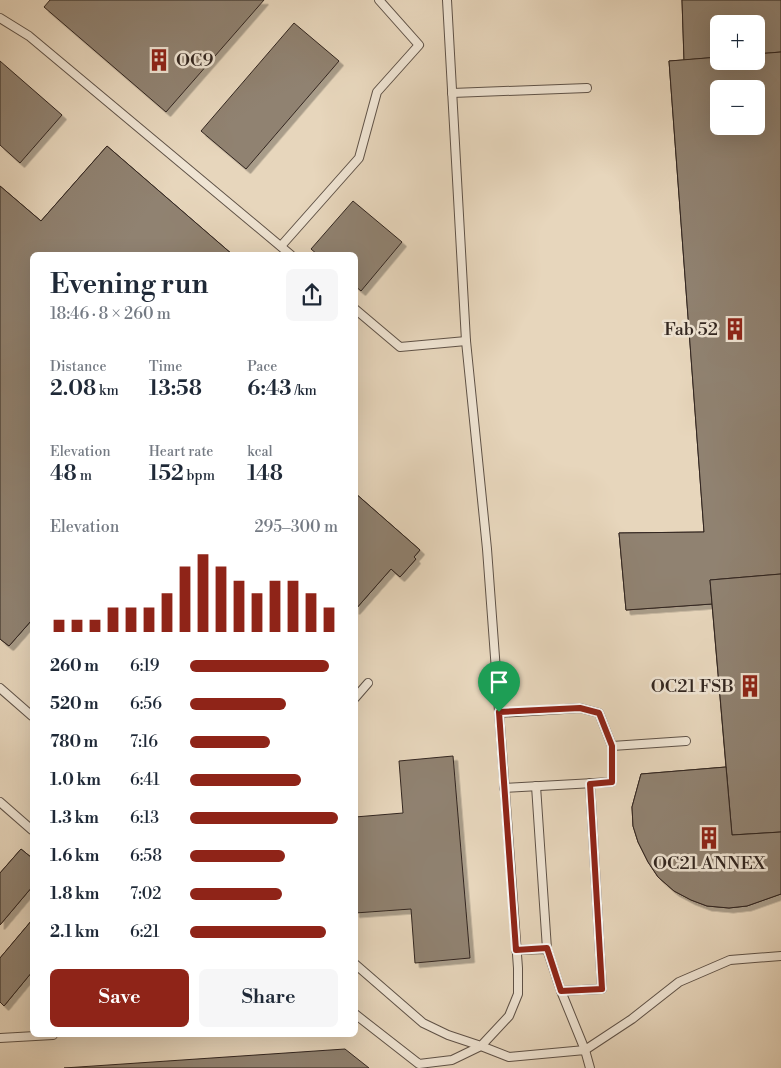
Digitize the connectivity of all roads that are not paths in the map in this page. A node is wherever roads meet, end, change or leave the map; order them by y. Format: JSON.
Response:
{"nodes":[{"id":1,"x":379,"y":0,"type":"edge"},
{"id":2,"x":447,"y":0,"type":"edge"},
{"id":3,"x":0,"y":18,"type":"edge"},
{"id":4,"x":587,"y":88,"type":"dead end"},
{"id":5,"x":452,"y":93,"type":"junction"},
{"id":6,"x":282,"y":246,"type":"junction"},
{"id":7,"x":289,"y":252,"type":"edge"},
{"id":8,"x":358,"y":312,"type":"edge"},
{"id":9,"x":466,"y":341,"type":"junction"},
{"id":10,"x":368,"y":683,"type":"dead end"},
{"id":11,"x":0,"y":688,"type":"edge"},
{"id":12,"x":358,"y":695,"type":"edge"},
{"id":13,"x":499,"y":712,"type":"junction"},
{"id":14,"x":30,"y":714,"type":"edge"},
{"id":15,"x":686,"y":741,"type":"dead end"},
{"id":16,"x":612,"y":746,"type":"junction"},
{"id":17,"x":590,"y":784,"type":"junction"},
{"id":18,"x":536,"y":786,"type":"junction"},
{"id":19,"x":504,"y":788,"type":"junction"},
{"id":20,"x":0,"y":802,"type":"edge"},
{"id":21,"x":30,"y":828,"type":"edge"},
{"id":22,"x":547,"y":948,"type":"junction"},
{"id":23,"x":516,"y":950,"type":"junction"},
{"id":24,"x":781,"y":956,"type":"edge"},
{"id":25,"x":358,"y":967,"type":"edge"},
{"id":26,"x":561,"y":991,"type":"junction"},
{"id":27,"x":358,"y":1016,"type":"edge"},
{"id":28,"x":30,"y":1036,"type":"edge"},
{"id":29,"x":0,"y":1038,"type":"edge"},
{"id":30,"x":481,"y":1046,"type":"junction"},
{"id":31,"x":586,"y":1050,"type":"junction"},
{"id":32,"x":590,"y":1068,"type":"edge"}],
"edges":[{"from":1,"to":6,"type":"lane"},
{"from":2,"to":5,"type":"lane"},
{"from":3,"to":6,"type":"lane"},
{"from":4,"to":5,"type":"lane"},
{"from":5,"to":9,"type":"lane"},
{"from":6,"to":7,"type":"lane"},
{"from":8,"to":9,"type":"lane"},
{"from":9,"to":13,"type":"lane"},
{"from":10,"to":12,"type":"lane"},
{"from":11,"to":14,"type":"lane"},
{"from":13,"to":16,"type":"lane"},
{"from":13,"to":19,"type":"lane"},
{"from":15,"to":16,"type":"lane"},
{"from":16,"to":17,"type":"lane"},
{"from":17,"to":18,"type":"lane"},
{"from":17,"to":26,"type":"lane"},
{"from":18,"to":19,"type":"lane"},
{"from":18,"to":22,"type":"lane"},
{"from":19,"to":23,"type":"lane"},
{"from":20,"to":21,"type":"lane"},
{"from":22,"to":23,"type":"lane"},
{"from":22,"to":26,"type":"lane"},
{"from":23,"to":30,"type":"lane"},
{"from":24,"to":31,"type":"lane"},
{"from":25,"to":30,"type":"lane"},
{"from":26,"to":31,"type":"lane"},
{"from":27,"to":30,"type":"lane"},
{"from":28,"to":29,"type":"lane"},
{"from":30,"to":31,"type":"lane"},
{"from":31,"to":32,"type":"lane"}]}
